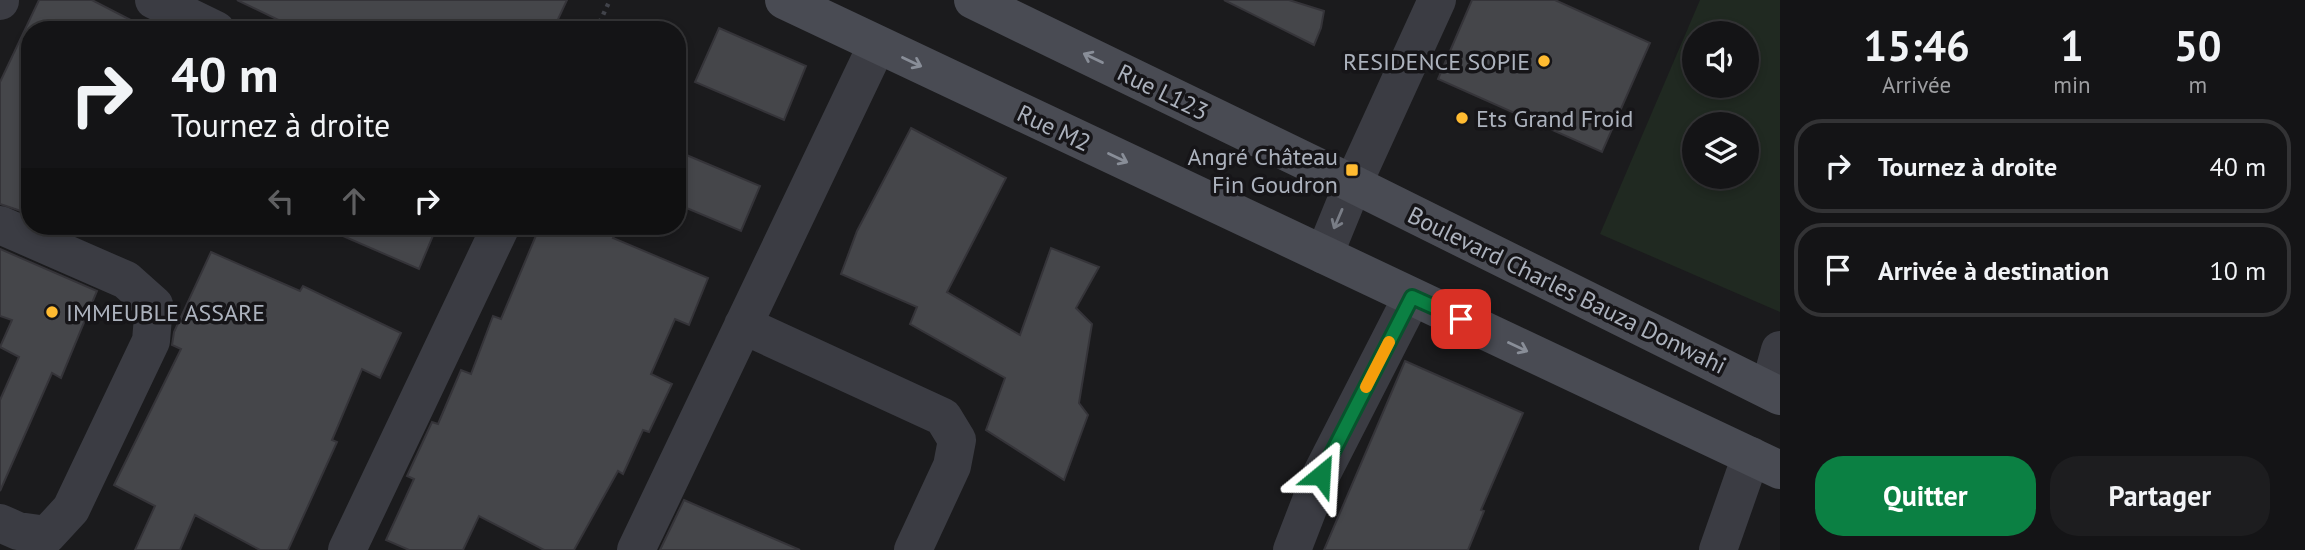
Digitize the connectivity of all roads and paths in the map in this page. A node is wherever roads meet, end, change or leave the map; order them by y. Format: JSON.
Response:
{"nodes":[{"id":1,"x":154,"y":0,"type":"edge"},
{"id":2,"x":610,"y":0,"type":"edge"},
{"id":3,"x":784,"y":0,"type":"edge"},
{"id":4,"x":973,"y":0,"type":"edge"},
{"id":5,"x":1437,"y":0,"type":"edge"},
{"id":6,"x":197,"y":21,"type":"edge"},
{"id":7,"x":600,"y":21,"type":"edge"},
{"id":8,"x":877,"y":45,"type":"junction"},
{"id":9,"x":1353,"y":184,"type":"junction"},
{"id":10,"x":0,"y":225,"type":"edge"},
{"id":11,"x":21,"y":234,"type":"edge"},
{"id":12,"x":23,"y":235,"type":"edge"},
{"id":13,"x":497,"y":235,"type":"edge"},
{"id":14,"x":1324,"y":255,"type":"junction"},
{"id":15,"x":1412,"y":297,"type":"junction"},
{"id":16,"x":743,"y":325,"type":"junction"},
{"id":17,"x":1780,"y":351,"type":"edge"},
{"id":18,"x":1774,"y":393,"type":"edge"},
{"id":19,"x":1765,"y":463,"type":"edge"},
{"id":20,"x":0,"y":523,"type":"edge"},
{"id":21,"x":347,"y":550,"type":"edge"},
{"id":22,"x":636,"y":550,"type":"edge"},
{"id":23,"x":913,"y":550,"type":"edge"},
{"id":24,"x":1292,"y":550,"type":"edge"},
{"id":25,"x":1718,"y":550,"type":"edge"}],
"edges":[{"from":1,"to":6,"type":"street"},
{"from":2,"to":7,"type":"path"},
{"from":3,"to":8,"type":"main road","name":"Rue M2"},
{"from":9,"to":4,"type":"main road","name":"Rue L123","one_way":true},
{"from":5,"to":9,"type":"street"},
{"from":8,"to":14,"type":"main road","name":"Rue M2","one_way":true},
{"from":8,"to":16,"type":"street"},
{"from":9,"to":14,"type":"street","one_way":true},
{"from":9,"to":18,"type":"main road","name":"Boulevard Charles Bauza Donwahi"},
{"from":10,"to":11,"type":"street"},
{"from":12,"to":20,"type":"street"},
{"from":13,"to":21,"type":"street"},
{"from":14,"to":15,"type":"main road"},
{"from":15,"to":19,"type":"main road","one_way":true},
{"from":15,"to":24,"type":"street"},
{"from":16,"to":22,"type":"street"},
{"from":16,"to":23,"type":"street"},
{"from":17,"to":18,"type":"street"},
{"from":19,"to":25,"type":"street"}]}
